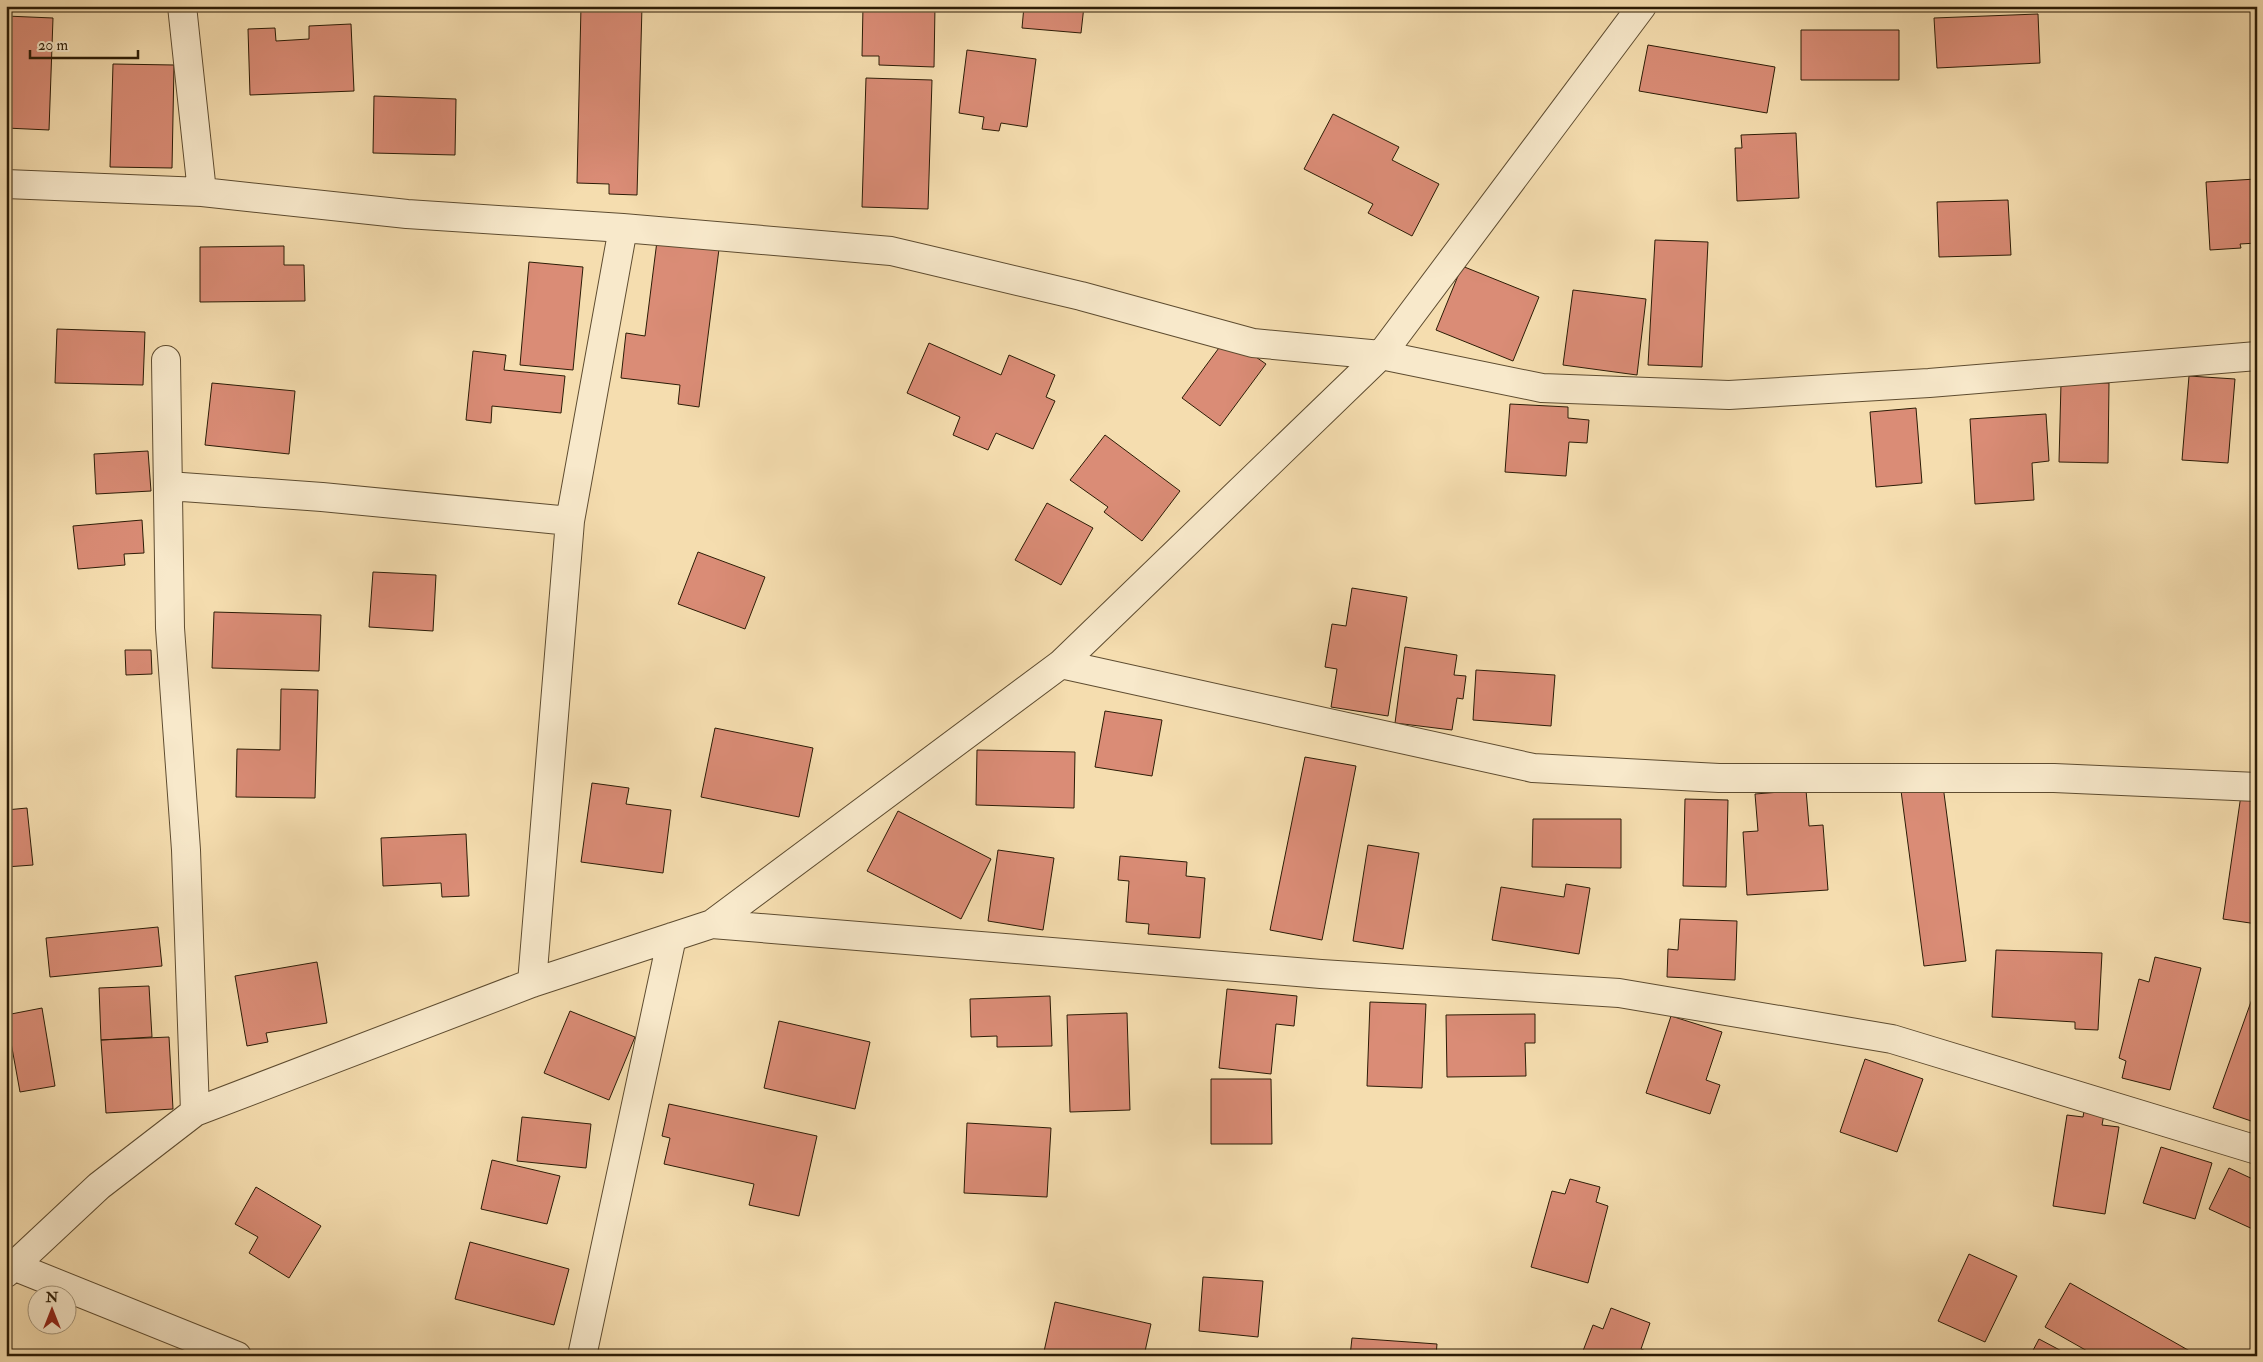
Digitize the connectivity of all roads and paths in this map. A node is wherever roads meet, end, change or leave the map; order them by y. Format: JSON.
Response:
{"nodes":[{"id":1,"x":182,"y":6,"type":"edge"},
{"id":2,"x":1642,"y":6,"type":"edge"},
{"id":3,"x":6,"y":184,"type":"edge"},
{"id":4,"x":202,"y":192,"type":"junction"},
{"id":5,"x":623,"y":228,"type":"junction"},
{"id":6,"x":1381,"y":355,"type":"junction"},
{"id":7,"x":2257,"y":356,"type":"edge"},
{"id":8,"x":166,"y":360,"type":"dead end"},
{"id":9,"x":168,"y":486,"type":"junction"},
{"id":10,"x":570,"y":521,"type":"junction"},
{"id":11,"x":1061,"y":664,"type":"junction"},
{"id":12,"x":2257,"y":787,"type":"edge"},
{"id":13,"x":712,"y":924,"type":"junction"},
{"id":14,"x":672,"y":937,"type":"junction"},
{"id":15,"x":532,"y":983,"type":"junction"},
{"id":16,"x":196,"y":1112,"type":"junction"},
{"id":17,"x":2257,"y":1150,"type":"edge"},
{"id":18,"x":8,"y":1268,"type":"edge"},
{"id":19,"x":237,"y":1356,"type":"edge"},
{"id":20,"x":582,"y":1356,"type":"edge"}],
"edges":[{"from":1,"to":4,"type":"street"},
{"from":2,"to":6,"type":"street"},
{"from":3,"to":4,"type":"street"},
{"from":4,"to":5,"type":"street"},
{"from":5,"to":6,"type":"street"},
{"from":5,"to":10,"type":"street"},
{"from":6,"to":7,"type":"street"},
{"from":6,"to":11,"type":"street"},
{"from":8,"to":9,"type":"street"},
{"from":9,"to":10,"type":"street"},
{"from":9,"to":16,"type":"street"},
{"from":10,"to":15,"type":"street"},
{"from":11,"to":12,"type":"street"},
{"from":11,"to":13,"type":"street"},
{"from":13,"to":14,"type":"street"},
{"from":13,"to":17,"type":"street"},
{"from":14,"to":15,"type":"street"},
{"from":14,"to":20,"type":"street"},
{"from":15,"to":16,"type":"street"},
{"from":16,"to":18,"type":"street"},
{"from":18,"to":19,"type":"street"}]}
